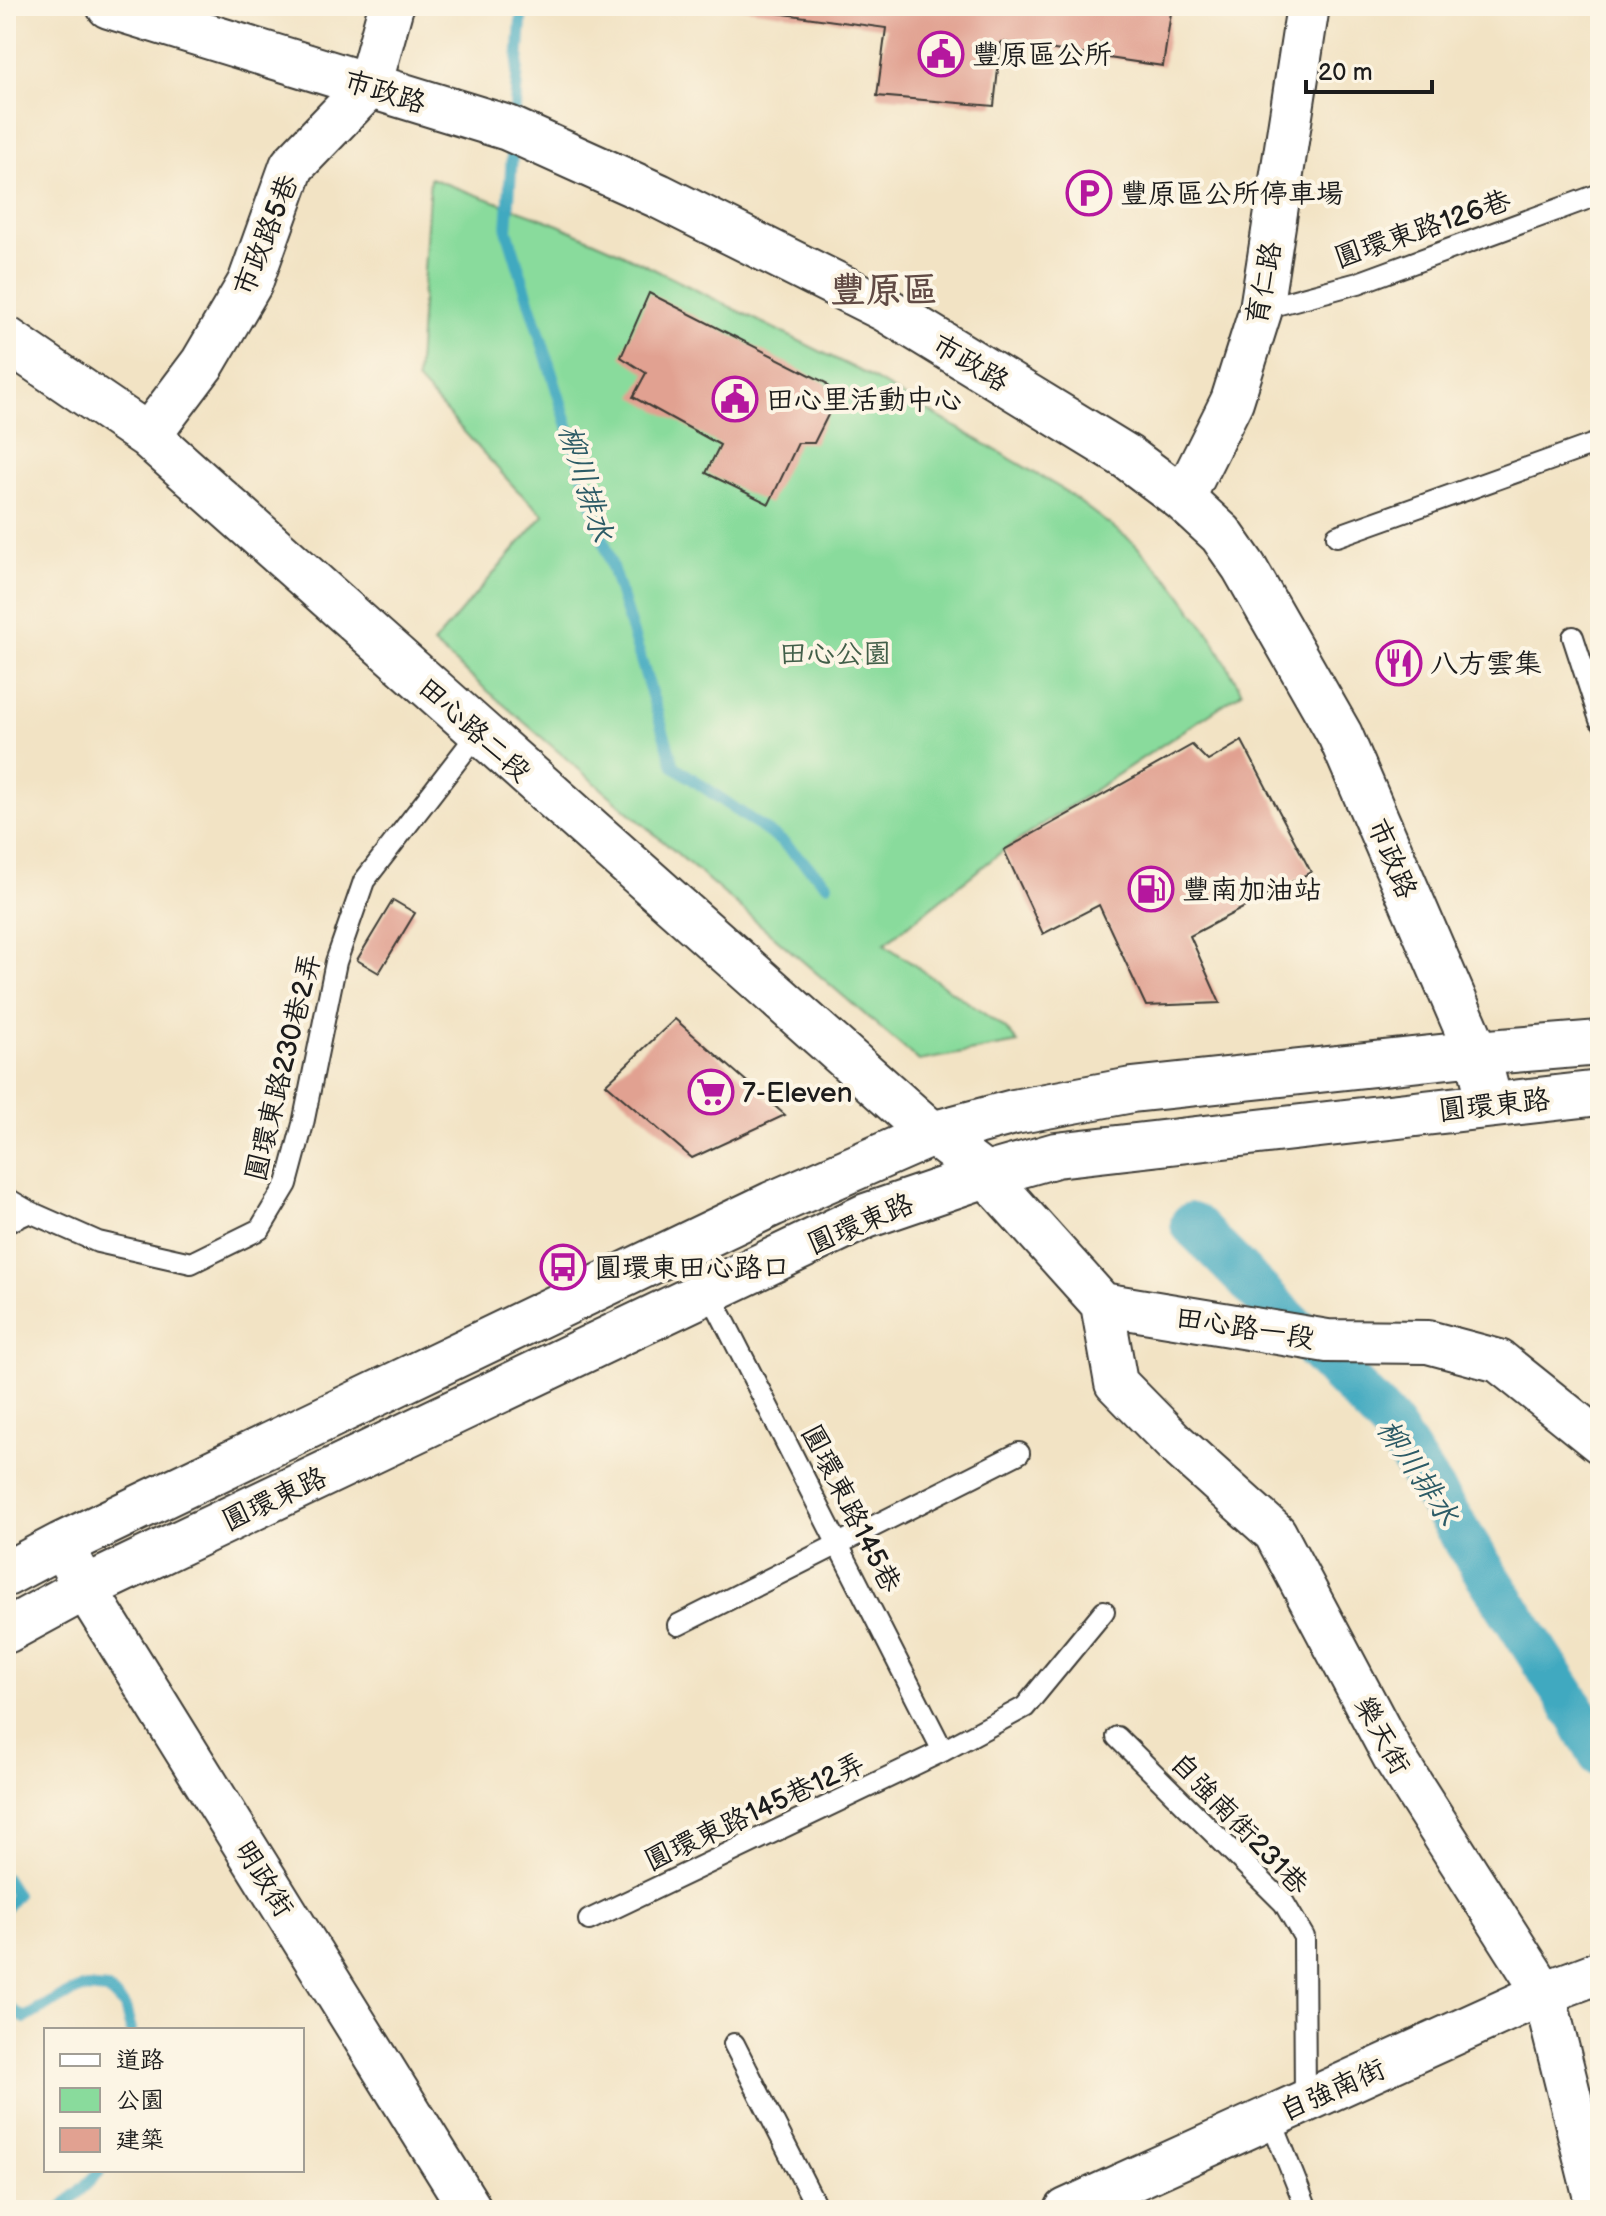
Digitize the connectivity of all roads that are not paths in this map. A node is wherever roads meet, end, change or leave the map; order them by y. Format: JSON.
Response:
{"nodes":[{"id":1,"x":109,"y":6,"type":"edge"},
{"id":2,"x":391,"y":6,"type":"edge"},
{"id":3,"x":1308,"y":6,"type":"edge"},
{"id":4,"x":369,"y":86,"type":"junction"},
{"id":5,"x":1600,"y":194,"type":"edge"},
{"id":6,"x":1261,"y":309,"type":"junction"},
{"id":7,"x":6,"y":339,"type":"edge"},
{"id":8,"x":148,"y":436,"type":"junction"},
{"id":9,"x":1600,"y":442,"type":"edge"},
{"id":10,"x":1183,"y":499,"type":"junction"},
{"id":11,"x":1337,"y":536,"type":"dead end"},
{"id":12,"x":1573,"y":637,"type":"dead end"},
{"id":13,"x":1600,"y":720,"type":"edge"},
{"id":14,"x":479,"y":732,"type":"junction"},
{"id":15,"x":1600,"y":1043,"type":"edge"},
{"id":16,"x":1477,"y":1053,"type":"junction"},
{"id":17,"x":1600,"y":1093,"type":"edge"},
{"id":18,"x":1490,"y":1103,"type":"junction"},
{"id":19,"x":932,"y":1134,"type":"junction"},
{"id":20,"x":986,"y":1175,"type":"junction"},
{"id":21,"x":6,"y":1198,"type":"edge"},
{"id":22,"x":30,"y":1212,"type":"junction"},
{"id":23,"x":6,"y":1223,"type":"edge"},
{"id":24,"x":709,"y":1291,"type":"junction"},
{"id":25,"x":1102,"y":1304,"type":"junction"},
{"id":26,"x":1600,"y":1442,"type":"edge"},
{"id":27,"x":1019,"y":1453,"type":"dead end"},
{"id":28,"x":839,"y":1543,"type":"junction"},
{"id":29,"x":61,"y":1545,"type":"junction"},
{"id":30,"x":6,"y":1574,"type":"edge"},
{"id":31,"x":85,"y":1588,"type":"junction"},
{"id":32,"x":1104,"y":1611,"type":"dead end"},
{"id":33,"x":678,"y":1625,"type":"dead end"},
{"id":34,"x":6,"y":1631,"type":"edge"},
{"id":35,"x":1117,"y":1737,"type":"dead end"},
{"id":36,"x":943,"y":1751,"type":"junction"},
{"id":37,"x":589,"y":1920,"type":"dead end"},
{"id":38,"x":1599,"y":1972,"type":"edge"},
{"id":39,"x":1544,"y":1993,"type":"junction"},
{"id":40,"x":734,"y":2044,"type":"dead end"},
{"id":41,"x":1287,"y":2110,"type":"junction"},
{"id":42,"x":471,"y":2210,"type":"edge"},
{"id":43,"x":818,"y":2210,"type":"edge"},
{"id":44,"x":1066,"y":2210,"type":"edge"},
{"id":45,"x":1307,"y":2210,"type":"edge"},
{"id":46,"x":1598,"y":2210,"type":"edge"}],
"edges":[{"from":1,"to":4,"type":"street","name":"市政路"},
{"from":2,"to":4,"type":"street"},
{"from":3,"to":6,"type":"street","name":"育仁路"},
{"from":4,"to":8,"type":"street","name":"市政路5巷"},
{"from":4,"to":10,"type":"street","name":"市政路"},
{"from":5,"to":6,"type":"lane","name":"圓環東路126巷"},
{"from":6,"to":10,"type":"street","name":"育仁路"},
{"from":7,"to":8,"type":"street","name":"田心路二段"},
{"from":8,"to":14,"type":"street","name":"田心路二段"},
{"from":9,"to":11,"type":"lane"},
{"from":10,"to":16,"type":"street","name":"市政路"},
{"from":12,"to":13,"type":"lane"},
{"from":14,"to":19,"type":"street","name":"田心路二段"},
{"from":14,"to":22,"type":"lane","name":"圓環東路230巷2弄"},
{"from":15,"to":16,"type":"street","name":"圓環東路"},
{"from":16,"to":18,"type":"street","name":"市政路"},
{"from":16,"to":19,"type":"street","name":"圓環東路"},
{"from":17,"to":18,"type":"street","name":"圓環東路"},
{"from":18,"to":20,"type":"street","name":"圓環東路"},
{"from":19,"to":20,"type":"street"},
{"from":19,"to":29,"type":"street","name":"圓環東路"},
{"from":20,"to":24,"type":"street","name":"圓環東路"},
{"from":20,"to":25,"type":"street"},
{"from":21,"to":22,"type":"lane","name":"圓環東路230巷2弄"},
{"from":22,"to":23,"type":"lane"},
{"from":24,"to":28,"type":"lane","name":"圓環東路145巷"},
{"from":24,"to":31,"type":"street","name":"圓環東路"},
{"from":25,"to":26,"type":"street","name":"田心路一段"},
{"from":25,"to":39,"type":"street","name":"樂天街"},
{"from":27,"to":28,"type":"lane"},
{"from":28,"to":33,"type":"lane"},
{"from":28,"to":36,"type":"lane","name":"圓環東路145巷"},
{"from":29,"to":30,"type":"street","name":"圓環東路"},
{"from":29,"to":31,"type":"street","name":"明政街"},
{"from":31,"to":34,"type":"street","name":"圓環東路"},
{"from":31,"to":42,"type":"street","name":"明政街"},
{"from":32,"to":36,"type":"lane","name":"圓環東路145巷12弄"},
{"from":35,"to":41,"type":"lane","name":"自強南街231巷"},
{"from":36,"to":37,"type":"lane","name":"圓環東路145巷12弄"},
{"from":38,"to":39,"type":"street","name":"自強南街"},
{"from":39,"to":41,"type":"street","name":"自強南街"},
{"from":39,"to":46,"type":"street","name":"樂天街"},
{"from":40,"to":43,"type":"lane"},
{"from":41,"to":44,"type":"street","name":"自強南街"},
{"from":41,"to":45,"type":"lane"}]}
